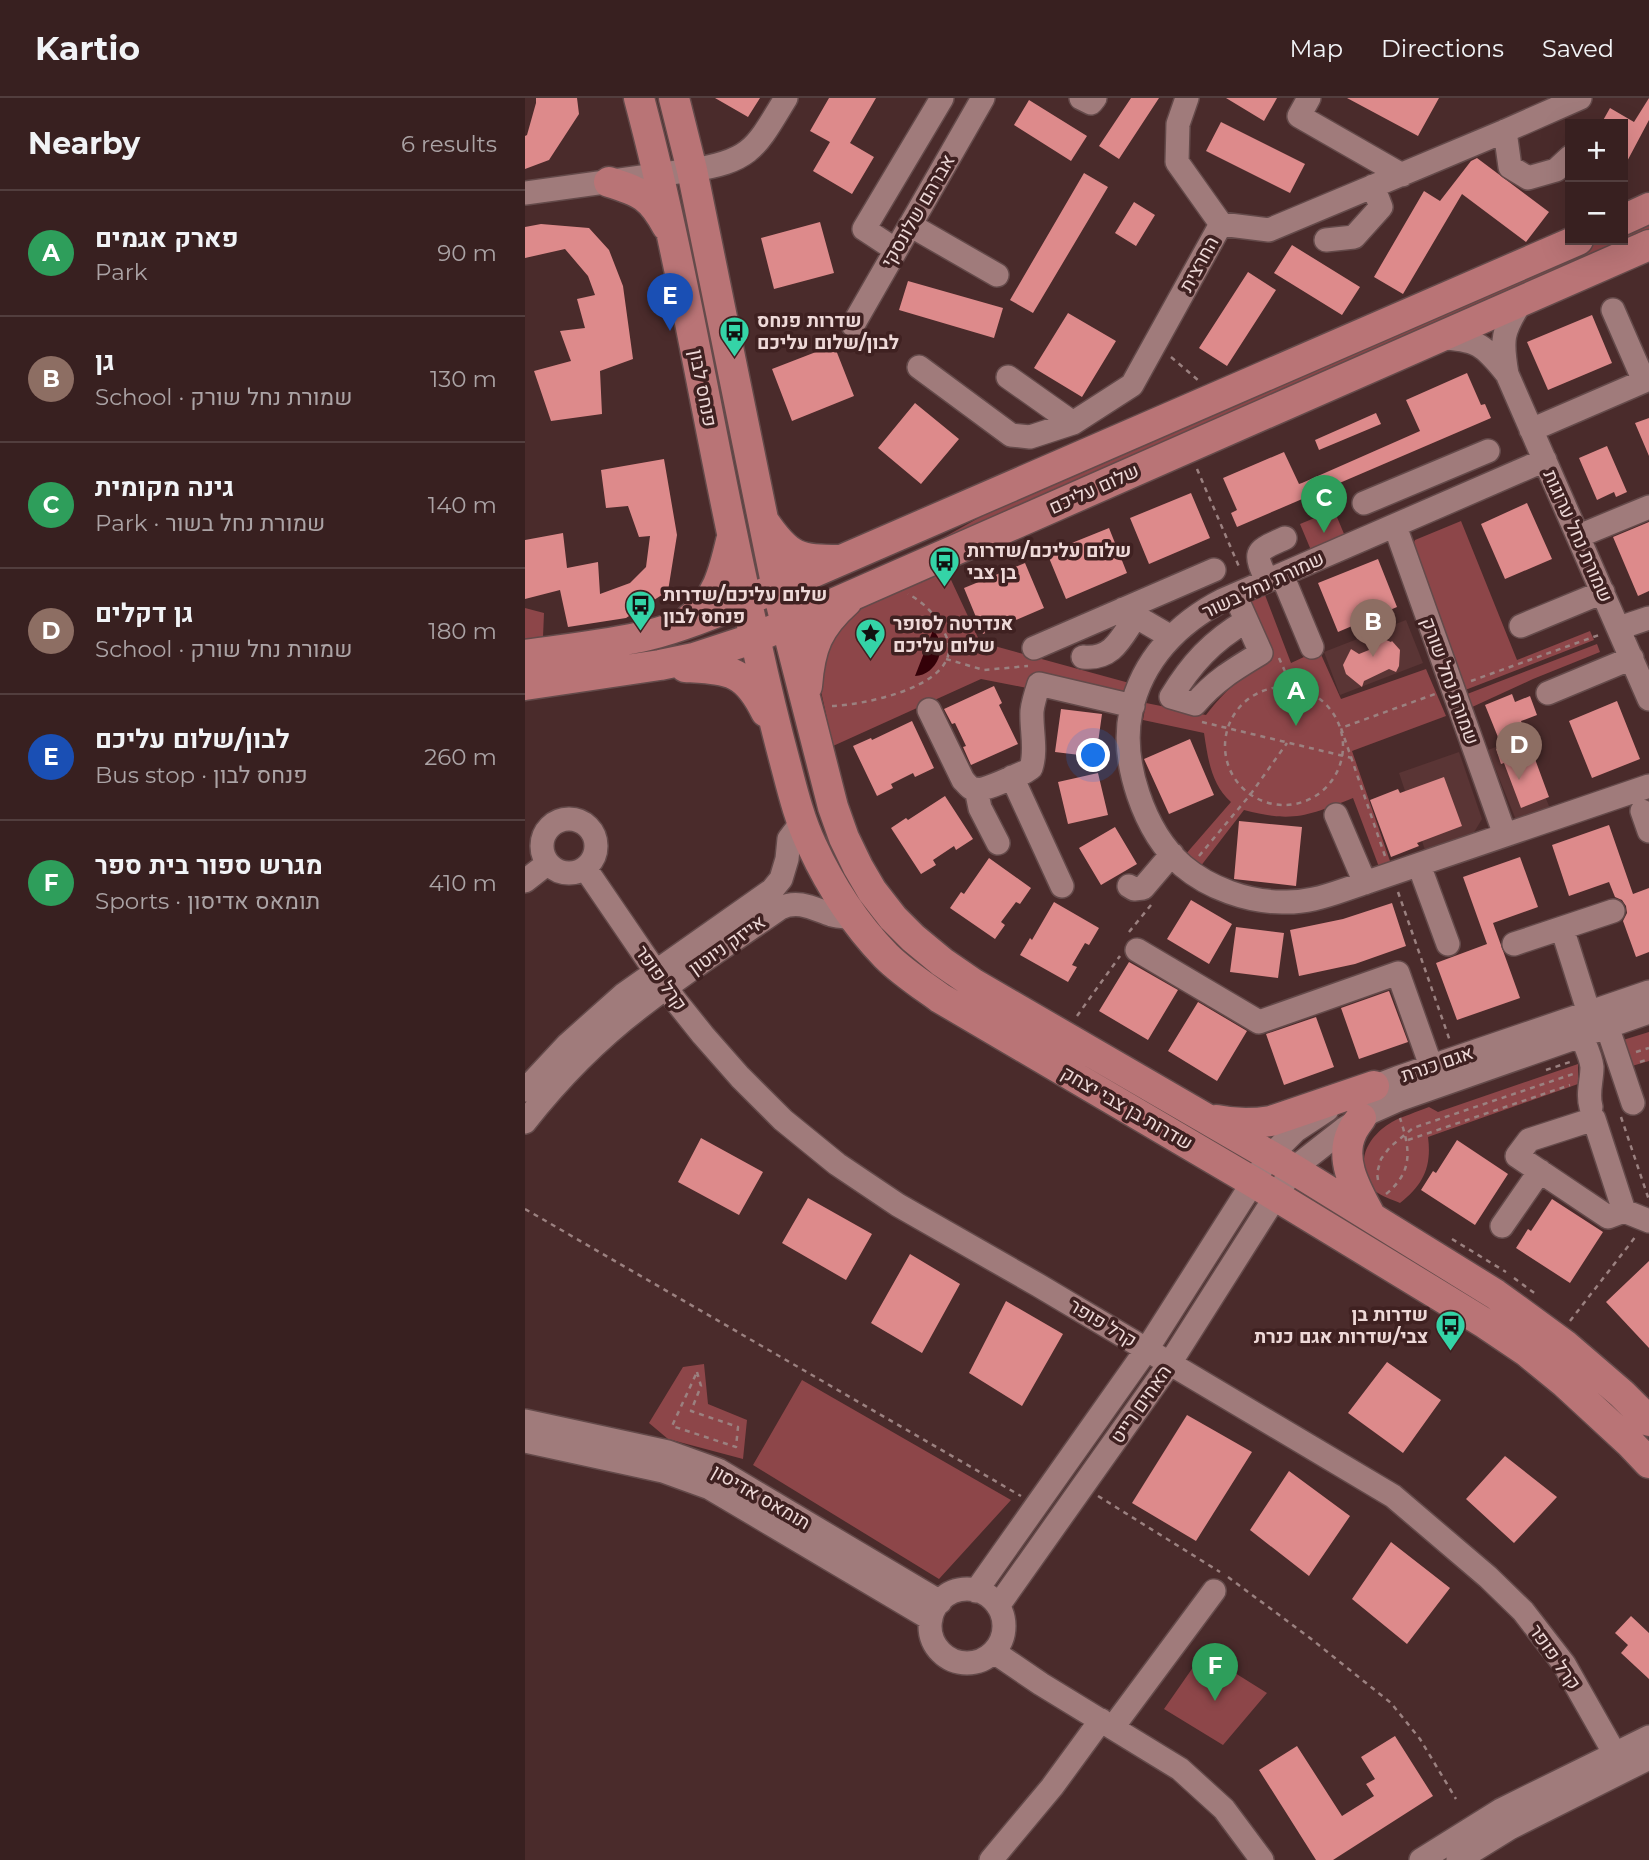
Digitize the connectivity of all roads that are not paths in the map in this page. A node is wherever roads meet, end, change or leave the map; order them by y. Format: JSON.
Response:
{"nodes":[{"id":1,"x":639,"y":98,"type":"edge"},
{"id":2,"x":674,"y":98,"type":"edge"},
{"id":3,"x":786,"y":98,"type":"edge"},
{"id":4,"x":942,"y":98,"type":"edge"},
{"id":5,"x":983,"y":98,"type":"edge"},
{"id":6,"x":1081,"y":98,"type":"edge"},
{"id":7,"x":1095,"y":98,"type":"edge"},
{"id":8,"x":1187,"y":98,"type":"edge"},
{"id":9,"x":1309,"y":98,"type":"edge"},
{"id":10,"x":1580,"y":98,"type":"edge"},
{"id":11,"x":1505,"y":131,"type":"junction"},
{"id":12,"x":1565,"y":162,"type":"edge"},
{"id":13,"x":692,"y":170,"type":"junction"},
{"id":14,"x":659,"y":175,"type":"junction"},
{"id":15,"x":1402,"y":175,"type":"junction"},
{"id":16,"x":609,"y":182,"type":"junction"},
{"id":17,"x":1373,"y":186,"type":"junction"},
{"id":18,"x":525,"y":193,"type":"edge"},
{"id":19,"x":1649,"y":208,"type":"edge"},
{"id":20,"x":1628,"y":218,"type":"edge"},
{"id":21,"x":1221,"y":224,"type":"junction"},
{"id":22,"x":911,"y":225,"type":"junction"},
{"id":23,"x":673,"y":236,"type":"junction"},
{"id":24,"x":1326,"y":240,"type":"dead end"},
{"id":25,"x":1567,"y":245,"type":"edge"},
{"id":26,"x":1649,"y":245,"type":"edge"},
{"id":27,"x":896,"y":250,"type":"junction"},
{"id":28,"x":997,"y":275,"type":"dead end"},
{"id":29,"x":1521,"y":302,"type":"junction"},
{"id":30,"x":1613,"y":310,"type":"dead end"},
{"id":31,"x":853,"y":325,"type":"dead end"},
{"id":32,"x":1440,"y":338,"type":"junction"},
{"id":33,"x":919,"y":367,"type":"dead end"},
{"id":34,"x":1507,"y":374,"type":"junction"},
{"id":35,"x":1009,"y":377,"type":"dead end"},
{"id":36,"x":1647,"y":380,"type":"edge"},
{"id":37,"x":1073,"y":423,"type":"junction"},
{"id":38,"x":1531,"y":430,"type":"junction"},
{"id":39,"x":1488,"y":451,"type":"dead end"},
{"id":40,"x":1545,"y":460,"type":"junction"},
{"id":41,"x":1433,"y":474,"type":"junction"},
{"id":42,"x":1364,"y":503,"type":"dead end"},
{"id":43,"x":1447,"y":503,"type":"junction"},
{"id":44,"x":1649,"y":507,"type":"edge"},
{"id":45,"x":763,"y":520,"type":"junction"},
{"id":46,"x":1395,"y":526,"type":"junction"},
{"id":47,"x":732,"y":534,"type":"junction"},
{"id":48,"x":1579,"y":536,"type":"junction"},
{"id":49,"x":1285,"y":538,"type":"dead end"},
{"id":50,"x":844,"y":560,"type":"junction"},
{"id":51,"x":1214,"y":570,"type":"dead end"},
{"id":52,"x":1274,"y":578,"type":"junction"},
{"id":53,"x":777,"y":588,"type":"junction"},
{"id":54,"x":1603,"y":592,"type":"junction"},
{"id":55,"x":856,"y":594,"type":"junction"},
{"id":56,"x":1235,"y":595,"type":"junction"},
{"id":57,"x":745,"y":600,"type":"junction"},
{"id":58,"x":1130,"y":612,"type":"junction"},
{"id":59,"x":1649,"y":618,"type":"edge"},
{"id":60,"x":1246,"y":621,"type":"dead end"},
{"id":61,"x":786,"y":624,"type":"junction"},
{"id":62,"x":680,"y":626,"type":"junction"},
{"id":63,"x":1521,"y":626,"type":"dead end"},
{"id":64,"x":1619,"y":628,"type":"junction"},
{"id":65,"x":1171,"y":637,"type":"junction"},
{"id":66,"x":755,"y":638,"type":"junction"},
{"id":67,"x":1312,"y":647,"type":"dead end"},
{"id":68,"x":1034,"y":648,"type":"dead end"},
{"id":69,"x":525,"y":655,"type":"edge"},
{"id":70,"x":1083,"y":657,"type":"dead end"},
{"id":71,"x":1632,"y":658,"type":"junction"},
{"id":72,"x":660,"y":665,"type":"junction"},
{"id":73,"x":525,"y":685,"type":"edge"},
{"id":74,"x":1548,"y":693,"type":"dead end"},
{"id":75,"x":1649,"y":699,"type":"edge"},
{"id":76,"x":807,"y":704,"type":"junction"},
{"id":77,"x":1133,"y":706,"type":"junction"},
{"id":78,"x":929,"y":710,"type":"dead end"},
{"id":79,"x":777,"y":735,"type":"junction"},
{"id":80,"x":1012,"y":777,"type":"junction"},
{"id":81,"x":1649,"y":786,"type":"edge"},
{"id":82,"x":976,"y":789,"type":"junction"},
{"id":83,"x":1336,"y":815,"type":"dead end"},
{"id":84,"x":802,"y":822,"type":"junction"},
{"id":85,"x":1505,"y":835,"type":"junction"},
{"id":86,"x":998,"y":844,"type":"dead end"},
{"id":87,"x":1180,"y":862,"type":"junction"},
{"id":88,"x":548,"y":863,"type":"junction"},
{"id":89,"x":1419,"y":865,"type":"junction"},
{"id":90,"x":586,"y":869,"type":"junction"},
{"id":91,"x":525,"y":881,"type":"edge"},
{"id":92,"x":1365,"y":883,"type":"junction"},
{"id":93,"x":1062,"y":886,"type":"dead end"},
{"id":94,"x":1129,"y":886,"type":"dead end"},
{"id":95,"x":1613,"y":911,"type":"dead end"},
{"id":96,"x":855,"y":918,"type":"junction"},
{"id":97,"x":1562,"y":928,"type":"junction"},
{"id":98,"x":1448,"y":944,"type":"dead end"},
{"id":99,"x":1514,"y":944,"type":"dead end"},
{"id":100,"x":1137,"y":950,"type":"dead end"},
{"id":101,"x":661,"y":979,"type":"junction"},
{"id":102,"x":1649,"y":992,"type":"edge"},
{"id":103,"x":1649,"y":1012,"type":"edge"},
{"id":104,"x":1598,"y":1019,"type":"junction"},
{"id":105,"x":1588,"y":1059,"type":"junction"},
{"id":106,"x":1431,"y":1066,"type":"junction"},
{"id":107,"x":1374,"y":1086,"type":"junction"},
{"id":108,"x":525,"y":1090,"type":"edge"},
{"id":109,"x":1633,"y":1103,"type":"dead end"},
{"id":110,"x":1591,"y":1107,"type":"dead end"},
{"id":111,"x":1201,"y":1117,"type":"junction"},
{"id":112,"x":1361,"y":1118,"type":"junction"},
{"id":113,"x":525,"y":1122,"type":"edge"},
{"id":114,"x":1281,"y":1163,"type":"junction"},
{"id":115,"x":1540,"y":1171,"type":"junction"},
{"id":116,"x":1265,"y":1189,"type":"junction"},
{"id":117,"x":1380,"y":1210,"type":"junction"},
{"id":118,"x":1624,"y":1211,"type":"junction"},
{"id":119,"x":1649,"y":1220,"type":"edge"},
{"id":120,"x":1502,"y":1226,"type":"dead end"},
{"id":121,"x":1147,"y":1349,"type":"junction"},
{"id":122,"x":1170,"y":1363,"type":"junction"},
{"id":123,"x":525,"y":1420,"type":"edge"},
{"id":124,"x":1649,"y":1421,"type":"edge"},
{"id":125,"x":525,"y":1441,"type":"edge"},
{"id":126,"x":1649,"y":1463,"type":"edge"},
{"id":127,"x":976,"y":1591,"type":"junction"},
{"id":128,"x":1214,"y":1591,"type":"dead end"},
{"id":129,"x":998,"y":1606,"type":"junction"},
{"id":130,"x":935,"y":1610,"type":"junction"},
{"id":131,"x":994,"y":1652,"type":"junction"},
{"id":132,"x":1107,"y":1723,"type":"junction"},
{"id":133,"x":1649,"y":1737,"type":"edge"},
{"id":134,"x":1649,"y":1758,"type":"edge"},
{"id":135,"x":1619,"y":1762,"type":"junction"},
{"id":136,"x":991,"y":1860,"type":"edge"},
{"id":137,"x":1262,"y":1860,"type":"edge"},
{"id":138,"x":1421,"y":1860,"type":"edge"},
{"id":139,"x":1458,"y":1860,"type":"edge"}],
"edges":[{"from":1,"to":14,"type":"main road","name":"פנחס לבון"},
{"from":2,"to":13,"type":"main road","name":"פנחס לבון"},
{"from":3,"to":13,"type":"street"},
{"from":4,"to":27,"type":"street"},
{"from":5,"to":22,"type":"street","name":"אברהם שלונסקי"},
{"from":6,"to":7,"type":"street"},
{"from":8,"to":21,"type":"street"},
{"from":9,"to":15,"type":"street"},
{"from":10,"to":11,"type":"street","name":"החרצית"},
{"from":11,"to":12,"type":"street"},
{"from":11,"to":15,"type":"street","name":"החרצית"},
{"from":13,"to":14,"type":"street"},
{"from":13,"to":45,"type":"main road","name":"פנחס לבון"},
{"from":14,"to":16,"type":"street"},
{"from":14,"to":23,"type":"main road","name":"פנחס לבון"},
{"from":15,"to":17,"type":"street","name":"החרצית"},
{"from":16,"to":18,"type":"street"},
{"from":16,"to":23,"type":"main road"},
{"from":17,"to":21,"type":"street","name":"החרצית"},
{"from":17,"to":24,"type":"street"},
{"from":19,"to":20,"type":"main road"},
{"from":21,"to":37,"type":"street","name":"החרצית"},
{"from":22,"to":27,"type":"street","name":"אברהם שלונסקי"},
{"from":22,"to":28,"type":"street"},
{"from":23,"to":47,"type":"main road","name":"פנחס לבון"},
{"from":25,"to":50,"type":"main road","name":"שלום עליכם"},
{"from":26,"to":29,"type":"main road","name":"שלום עליכם"},
{"from":27,"to":31,"type":"street","name":"אברהם שלונסקי"},
{"from":29,"to":32,"type":"main road","name":"שלום עליכם"},
{"from":29,"to":34,"type":"street","name":"שמורת נחל ערוגות"},
{"from":30,"to":36,"type":"street"},
{"from":32,"to":34,"type":"street","name":"שמורת נחל ערוגות"},
{"from":32,"to":55,"type":"main road","name":"שלום עליכם"},
{"from":33,"to":37,"type":"street","name":"החרצית"},
{"from":34,"to":38,"type":"street","name":"שמורת נחל ערוגות"},
{"from":35,"to":37,"type":"street"},
{"from":36,"to":38,"type":"street"},
{"from":38,"to":40,"type":"street","name":"שמורת נחל ערוגות"},
{"from":39,"to":41,"type":"street"},
{"from":40,"to":43,"type":"street","name":"שמורת נחל בשור"},
{"from":40,"to":48,"type":"street","name":"שמורת נחל ערוגות"},
{"from":41,"to":42,"type":"street"},
{"from":41,"to":43,"type":"street"},
{"from":43,"to":46,"type":"street","name":"שמורת נחל בשור"},
{"from":44,"to":48,"type":"street"},
{"from":45,"to":50,"type":"main road"},
{"from":45,"to":53,"type":"main road","name":"פנחס לבון"},
{"from":46,"to":52,"type":"street","name":"שמורת נחל בשור"},
{"from":46,"to":85,"type":"street","name":"שמורת נחל שורק"},
{"from":47,"to":57,"type":"main road","name":"פנחס לבון"},
{"from":47,"to":62,"type":"main road"},
{"from":48,"to":54,"type":"street","name":"שמורת נחל ערוגות"},
{"from":49,"to":52,"type":"street"},
{"from":50,"to":53,"type":"main road","name":"שלום עליכם"},
{"from":51,"to":58,"type":"street"},
{"from":52,"to":56,"type":"street","name":"שמורת נחל בשור"},
{"from":52,"to":67,"type":"street"},
{"from":53,"to":57,"type":"main road","name":"שלום עליכם"},
{"from":53,"to":61,"type":"main road","name":"פנחס לבון"},
{"from":54,"to":63,"type":"street"},
{"from":54,"to":64,"type":"street","name":"שמורת נחל ערוגות"},
{"from":55,"to":61,"type":"main road","name":"שלום עליכם"},
{"from":55,"to":76,"type":"main road"},
{"from":56,"to":60,"type":"street"},
{"from":56,"to":65,"type":"street","name":"שמורת נחל בשור"},
{"from":57,"to":62,"type":"main road","name":"שלום עליכם"},
{"from":57,"to":66,"type":"main road","name":"פנחס לבון"},
{"from":58,"to":65,"type":"street"},
{"from":58,"to":68,"type":"street"},
{"from":58,"to":70,"type":"street"},
{"from":59,"to":64,"type":"street"},
{"from":61,"to":66,"type":"main road","name":"שלום עליכם"},
{"from":61,"to":76,"type":"main road","name":"שדרות בן צבי יצחק"},
{"from":62,"to":69,"type":"main road","name":"שלום עליכם"},
{"from":64,"to":71,"type":"street","name":"שמורת נחל ערוגות"},
{"from":65,"to":77,"type":"street","name":"שמורת נחל בשור"},
{"from":66,"to":72,"type":"main road","name":"שלום עליכם"},
{"from":66,"to":79,"type":"main road","name":"שדרות בן צבי יצחק"},
{"from":71,"to":74,"type":"street"},
{"from":71,"to":75,"type":"street","name":"שמורת נחל ערוגות"},
{"from":72,"to":73,"type":"main road","name":"שלום עליכם"},
{"from":72,"to":79,"type":"main road"},
{"from":76,"to":111,"type":"main road","name":"שדרות בן צבי יצחק"},
{"from":77,"to":80,"type":"street"},
{"from":77,"to":87,"type":"street","name":"שמורת נחל בשור"},
{"from":78,"to":82,"type":"street"},
{"from":79,"to":84,"type":"main road","name":"שדרות בן צבי יצחק"},
{"from":80,"to":82,"type":"street"},
{"from":80,"to":93,"type":"street"},
{"from":81,"to":85,"type":"street","name":"שמורת נחל בשור"},
{"from":82,"to":86,"type":"street"},
{"from":83,"to":92,"type":"street"},
{"from":84,"to":96,"type":"main road","name":"שדרות בן צבי יצחק"},
{"from":84,"to":101,"type":"street","name":"אייזק ניוטון"},
{"from":85,"to":89,"type":"street","name":"שמורת נחל בשור"},
{"from":87,"to":92,"type":"street","name":"שמורת נחל בשור"},
{"from":87,"to":94,"type":"street"},
{"from":88,"to":90,"type":"street"},
{"from":88,"to":90,"type":"street"},
{"from":88,"to":91,"type":"street"},
{"from":89,"to":92,"type":"street","name":"שמורת נחל בשור"},
{"from":89,"to":98,"type":"street"},
{"from":90,"to":101,"type":"street","name":"קרל פופר"},
{"from":95,"to":97,"type":"street"},
{"from":96,"to":101,"type":"street","name":"אייזק ניוטון"},
{"from":96,"to":116,"type":"main road","name":"שדרות בן צבי יצחק"},
{"from":97,"to":99,"type":"street"},
{"from":97,"to":104,"type":"street"},
{"from":100,"to":106,"type":"street"},
{"from":101,"to":108,"type":"street","name":"אייזק ניוטון"},
{"from":101,"to":113,"type":"street","name":"אייזק ניוטון"},
{"from":101,"to":121,"type":"street","name":"קרל פופר"},
{"from":102,"to":104,"type":"street","name":"אגם כנרת"},
{"from":103,"to":104,"type":"street","name":"אגם כנרת"},
{"from":104,"to":105,"type":"street","name":"אגם כנרת"},
{"from":104,"to":106,"type":"street","name":"אגם כנרת"},
{"from":104,"to":109,"type":"street"},
{"from":105,"to":110,"type":"street"},
{"from":105,"to":112,"type":"street","name":"אגם כנרת"},
{"from":106,"to":107,"type":"street","name":"אגם כנרת"},
{"from":107,"to":111,"type":"main road"},
{"from":107,"to":114,"type":"street","name":"אגם כנרת"},
{"from":111,"to":114,"type":"main road","name":"שדרות בן צבי יצחק"},
{"from":112,"to":114,"type":"street","name":"אגם כנרת"},
{"from":112,"to":117,"type":"main road"},
{"from":114,"to":116,"type":"street","name":"אגם כנרת"},
{"from":114,"to":117,"type":"main road","name":"שדרות בן צבי יצחק"},
{"from":115,"to":118,"type":"street"},
{"from":115,"to":118,"type":"street"},
{"from":115,"to":120,"type":"street"},
{"from":116,"to":121,"type":"street","name":"האחים רייט"},
{"from":116,"to":122,"type":"street","name":"האחים רייט"},
{"from":116,"to":126,"type":"main road","name":"שדרות בן צבי יצחק"},
{"from":117,"to":124,"type":"main road","name":"שדרות בן צבי יצחק"},
{"from":118,"to":119,"type":"street"},
{"from":121,"to":122,"type":"street","name":"קרל פופר"},
{"from":121,"to":127,"type":"street","name":"האחים רייט"},
{"from":122,"to":129,"type":"street","name":"האחים רייט"},
{"from":122,"to":135,"type":"street","name":"קרל פופר"},
{"from":123,"to":130,"type":"street","name":"תומאס אדיסון"},
{"from":125,"to":130,"type":"street","name":"תומאס אדיסון"},
{"from":127,"to":129,"type":"street"},
{"from":127,"to":130,"type":"street"},
{"from":128,"to":132,"type":"street"},
{"from":129,"to":131,"type":"street"},
{"from":130,"to":131,"type":"street"},
{"from":131,"to":132,"type":"street"},
{"from":132,"to":136,"type":"street"},
{"from":132,"to":137,"type":"street"},
{"from":133,"to":135,"type":"street"},
{"from":134,"to":135,"type":"street"},
{"from":135,"to":138,"type":"street"},
{"from":135,"to":139,"type":"street"}]}
